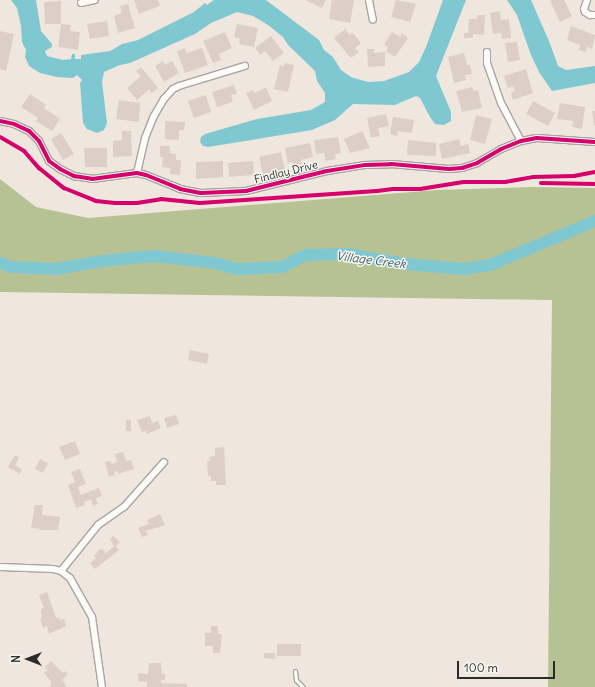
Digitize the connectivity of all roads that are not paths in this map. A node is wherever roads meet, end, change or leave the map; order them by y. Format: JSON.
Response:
{"nodes":[{"id":1,"x":95,"y":0,"type":"edge"},
{"id":2,"x":369,"y":0,"type":"edge"},
{"id":3,"x":588,"y":0,"type":"edge"},
{"id":4,"x":81,"y":2,"type":"dead end"},
{"id":5,"x":595,"y":15,"type":"edge"},
{"id":6,"x":373,"y":20,"type":"dead end"},
{"id":7,"x":487,"y":52,"type":"dead end"},
{"id":8,"x":244,"y":66,"type":"dead end"},
{"id":9,"x":0,"y":121,"type":"edge"},
{"id":10,"x":521,"y":141,"type":"junction"},
{"id":11,"x":595,"y":142,"type":"edge"},
{"id":12,"x":137,"y":173,"type":"junction"},
{"id":13,"x":164,"y":462,"type":"dead end"},
{"id":14,"x":0,"y":567,"type":"edge"},
{"id":15,"x":61,"y":571,"type":"junction"},
{"id":16,"x":295,"y":671,"type":"dead end"},
{"id":17,"x":102,"y":687,"type":"edge"},
{"id":18,"x":302,"y":687,"type":"edge"}],
"edges":[{"from":1,"to":4,"type":"street"},
{"from":2,"to":6,"type":"street"},
{"from":3,"to":5,"type":"street"},
{"from":7,"to":10,"type":"street"},
{"from":8,"to":12,"type":"street"},
{"from":9,"to":12,"type":"street","name":"Findlay Drive"},
{"from":10,"to":11,"type":"street","name":"Findlay Drive"},
{"from":10,"to":12,"type":"street","name":"Findlay Drive"},
{"from":13,"to":15,"type":"street"},
{"from":14,"to":15,"type":"street"},
{"from":15,"to":17,"type":"street"},
{"from":16,"to":18,"type":"lane"}]}
